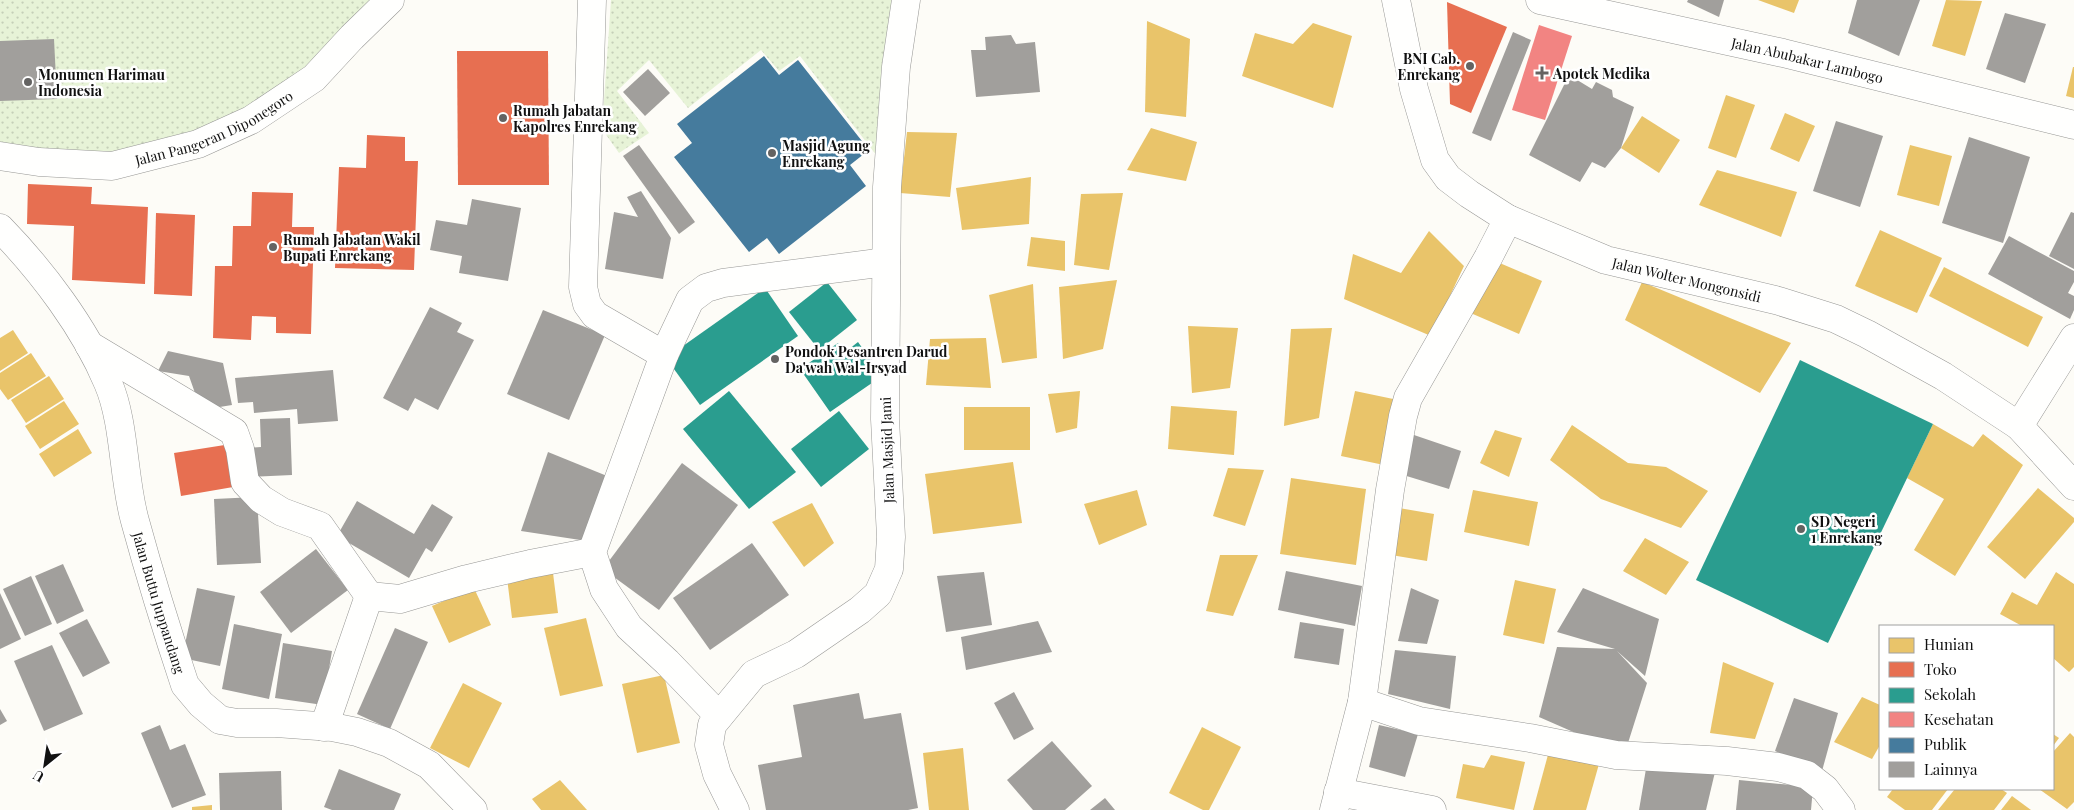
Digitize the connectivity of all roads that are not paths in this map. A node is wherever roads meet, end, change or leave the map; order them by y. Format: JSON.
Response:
{"nodes":[{"id":1,"x":390,"y":0,"type":"edge"},
{"id":2,"x":592,"y":0,"type":"edge"},
{"id":3,"x":906,"y":0,"type":"edge"},
{"id":4,"x":1396,"y":0,"type":"edge"},
{"id":5,"x":1540,"y":0,"type":"edge"},
{"id":6,"x":2074,"y":125,"type":"edge"},
{"id":7,"x":0,"y":156,"type":"edge"},
{"id":8,"x":1508,"y":219,"type":"junction"},
{"id":9,"x":0,"y":228,"type":"edge"},
{"id":10,"x":886,"y":262,"type":"junction"},
{"id":11,"x":2074,"y":338,"type":"edge"},
{"id":12,"x":89,"y":345,"type":"junction"},
{"id":13,"x":664,"y":355,"type":"junction"},
{"id":14,"x":2019,"y":426,"type":"junction"},
{"id":15,"x":2074,"y":486,"type":"edge"},
{"id":16,"x":592,"y":552,"type":"junction"},
{"id":17,"x":369,"y":596,"type":"junction"},
{"id":18,"x":1362,"y":702,"type":"junction"},
{"id":19,"x":720,"y":716,"type":"junction"},
{"id":20,"x":324,"y":727,"type":"junction"},
{"id":21,"x":1336,"y":801,"type":"edge"},
{"id":22,"x":473,"y":810,"type":"edge"},
{"id":23,"x":735,"y":810,"type":"edge"},
{"id":24,"x":1432,"y":810,"type":"edge"},
{"id":25,"x":1841,"y":810,"type":"edge"}],
"edges":[{"from":1,"to":7,"type":"street","name":"Jalan Pangeran Diponegoro"},
{"from":2,"to":13,"type":"street"},
{"from":3,"to":10,"type":"street","name":"Jalan Masjid Jami"},
{"from":4,"to":8,"type":"street","name":"Jalan Wolter Mongonsidi"},
{"from":5,"to":6,"type":"street","name":"Jalan Abubakar Lambogo"},
{"from":8,"to":14,"type":"street","name":"Jalan Wolter Mongonsidi"},
{"from":8,"to":18,"type":"street"},
{"from":9,"to":12,"type":"street","name":"Jalan Buttu Juppandang"},
{"from":10,"to":13,"type":"street"},
{"from":10,"to":19,"type":"street","name":"Jalan Masjid Jami"},
{"from":11,"to":14,"type":"street"},
{"from":12,"to":17,"type":"street"},
{"from":12,"to":20,"type":"street","name":"Jalan Buttu Juppandang"},
{"from":13,"to":16,"type":"street"},
{"from":14,"to":15,"type":"street","name":"Jalan Wolter Mongonsidi"},
{"from":16,"to":17,"type":"street"},
{"from":16,"to":19,"type":"street"},
{"from":17,"to":20,"type":"street"},
{"from":18,"to":21,"type":"street"},
{"from":18,"to":25,"type":"street"},
{"from":19,"to":23,"type":"street","name":"Jalan Masjid Jami"},
{"from":20,"to":22,"type":"street","name":"Jalan Buttu Juppandang"},
{"from":21,"to":24,"type":"street"}]}
